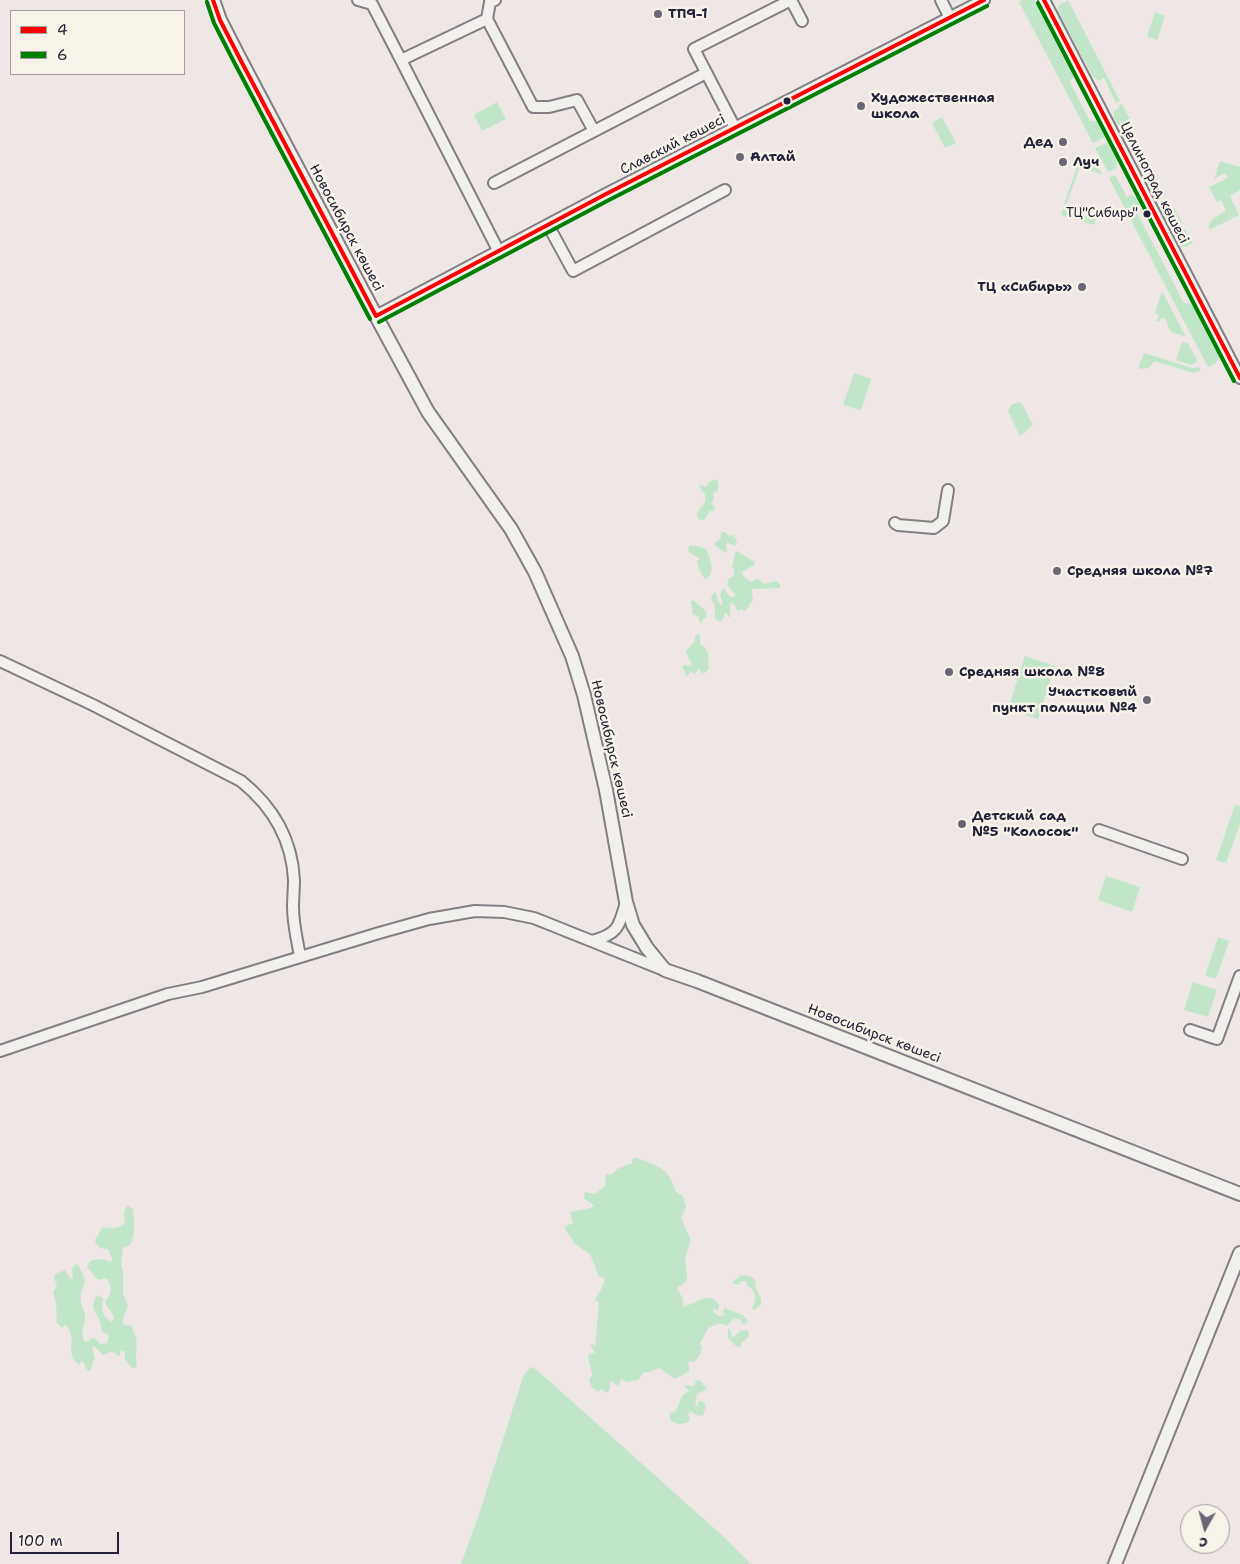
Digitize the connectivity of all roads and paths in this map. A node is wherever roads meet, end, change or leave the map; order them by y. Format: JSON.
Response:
{"nodes":[{"id":1,"x":213,"y":0,"type":"edge"},
{"id":2,"x":358,"y":0,"type":"edge"},
{"id":3,"x":494,"y":0,"type":"edge"},
{"id":4,"x":941,"y":0,"type":"edge"},
{"id":5,"x":984,"y":0,"type":"edge"},
{"id":6,"x":1044,"y":0,"type":"edge"},
{"id":7,"x":950,"y":18,"type":"junction"},
{"id":8,"x":487,"y":19,"type":"junction"},
{"id":9,"x":802,"y":21,"type":"dead end"},
{"id":10,"x":401,"y":60,"type":"junction"},
{"id":11,"x":706,"y":73,"type":"junction"},
{"id":12,"x":735,"y":128,"type":"junction"},
{"id":13,"x":594,"y":131,"type":"junction"},
{"id":14,"x":494,"y":183,"type":"dead end"},
{"id":15,"x":725,"y":190,"type":"dead end"},
{"id":16,"x":548,"y":225,"type":"junction"},
{"id":17,"x":500,"y":252,"type":"junction"},
{"id":18,"x":376,"y":316,"type":"junction"},
{"id":19,"x":1239,"y":373,"type":"edge"},
{"id":20,"x":948,"y":490,"type":"dead end"},
{"id":21,"x":895,"y":523,"type":"dead end"},
{"id":22,"x":0,"y":662,"type":"edge"},
{"id":23,"x":1099,"y":830,"type":"dead end"},
{"id":24,"x":1182,"y":859,"type":"dead end"},
{"id":25,"x":626,"y":902,"type":"junction"},
{"id":26,"x":592,"y":941,"type":"junction"},
{"id":27,"x":300,"y":956,"type":"junction"},
{"id":28,"x":665,"y":970,"type":"junction"},
{"id":29,"x":1240,"y":976,"type":"edge"},
{"id":30,"x":1190,"y":1030,"type":"dead end"},
{"id":31,"x":0,"y":1051,"type":"edge"},
{"id":32,"x":1240,"y":1194,"type":"edge"},
{"id":33,"x":1240,"y":1253,"type":"edge"},
{"id":34,"x":1115,"y":1564,"type":"edge"}],
"edges":[{"from":1,"to":18,"type":"main road","name":"Новосибирск көшесі"},
{"from":2,"to":10,"type":"street"},
{"from":3,"to":8,"type":"street"},
{"from":4,"to":7,"type":"street"},
{"from":5,"to":7,"type":"street","name":"Славский көшесі"},
{"from":6,"to":19,"type":"street","name":"Целиноград көшесі"},
{"from":7,"to":12,"type":"street","name":"Славский көшесі"},
{"from":8,"to":10,"type":"street"},
{"from":8,"to":13,"type":"street"},
{"from":9,"to":11,"type":"street"},
{"from":10,"to":17,"type":"street"},
{"from":11,"to":12,"type":"street"},
{"from":11,"to":13,"type":"street"},
{"from":12,"to":16,"type":"street","name":"Славский көшесі"},
{"from":13,"to":14,"type":"street"},
{"from":15,"to":16,"type":"street"},
{"from":16,"to":17,"type":"street","name":"Славский көшесі"},
{"from":17,"to":18,"type":"street","name":"Славский көшесі"},
{"from":18,"to":25,"type":"main road","name":"Новосибирск көшесі"},
{"from":20,"to":21,"type":"street"},
{"from":22,"to":27,"type":"street"},
{"from":23,"to":24,"type":"street"},
{"from":25,"to":26,"type":"street"},
{"from":25,"to":28,"type":"main road","name":"Новосибирск көшесі"},
{"from":26,"to":27,"type":"street"},
{"from":26,"to":28,"type":"street"},
{"from":27,"to":31,"type":"street"},
{"from":28,"to":32,"type":"main road","name":"Новосибирск көшесі"},
{"from":29,"to":30,"type":"street"},
{"from":33,"to":34,"type":"main road"}]}
